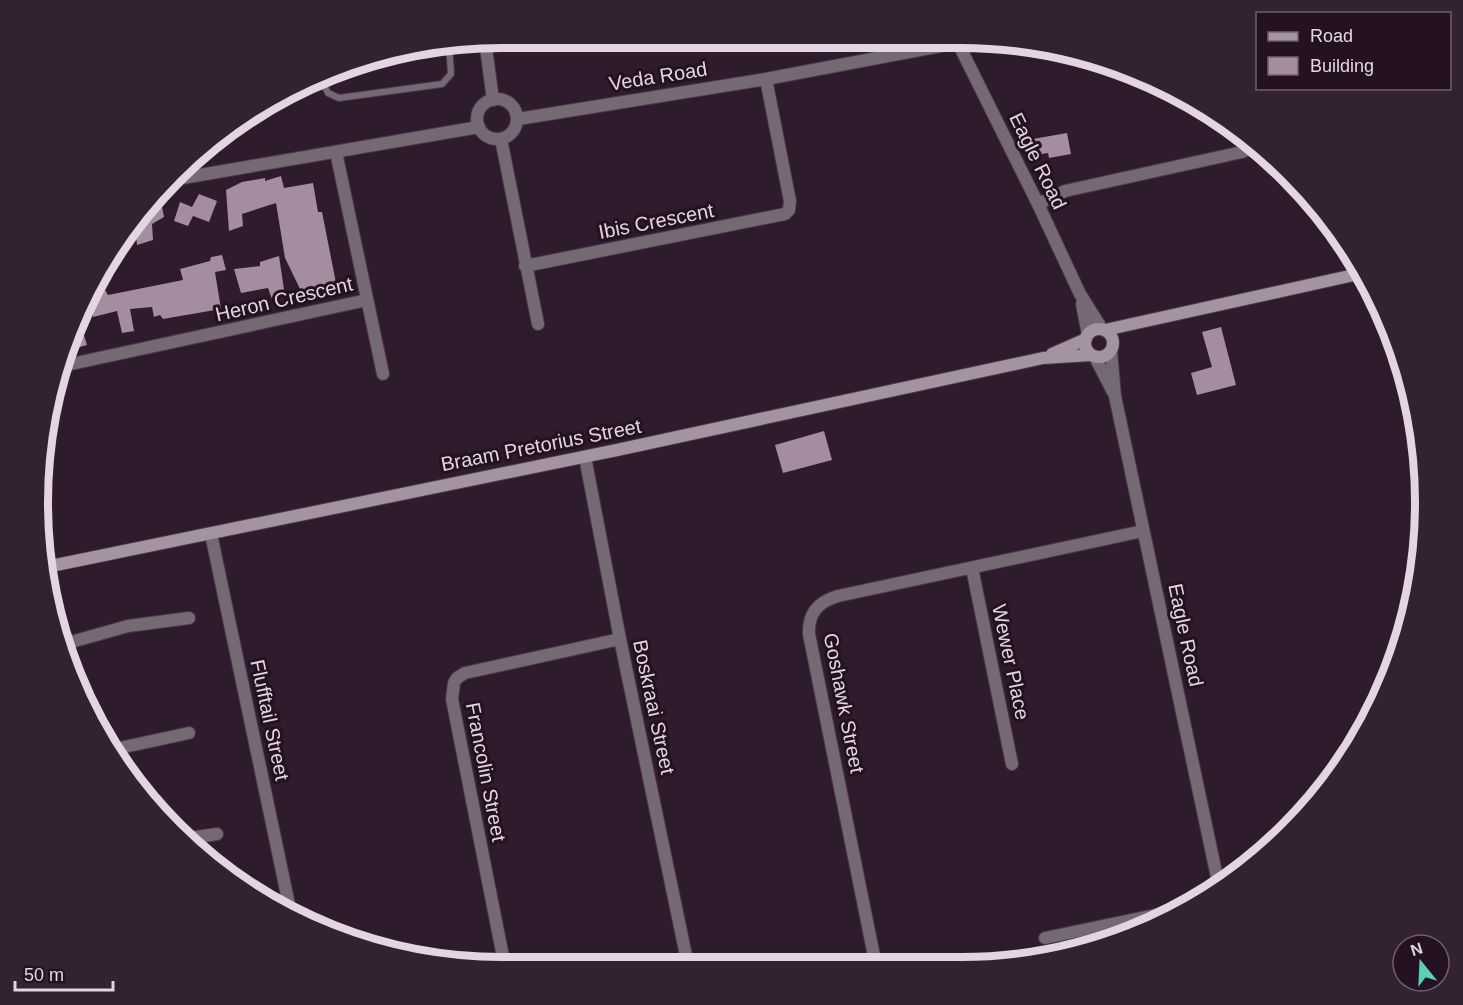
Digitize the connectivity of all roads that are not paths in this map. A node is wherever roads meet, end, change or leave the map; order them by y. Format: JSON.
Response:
{"nodes":[{"id":1,"x":930,"y":48,"type":"edge"},
{"id":2,"x":960,"y":48,"type":"edge"},
{"id":3,"x":486,"y":49,"type":"edge"},
{"id":4,"x":449,"y":51,"type":"edge"},
{"id":5,"x":766,"y":79,"type":"junction"},
{"id":6,"x":324,"y":85,"type":"edge"},
{"id":7,"x":493,"y":100,"type":"junction"},
{"id":8,"x":518,"y":119,"type":"junction"},
{"id":9,"x":479,"y":127,"type":"junction"},
{"id":10,"x":501,"y":139,"type":"junction"},
{"id":11,"x":1247,"y":150,"type":"edge"},
{"id":12,"x":336,"y":152,"type":"junction"},
{"id":13,"x":185,"y":178,"type":"edge"},
{"id":14,"x":1038,"y":204,"type":"junction"},
{"id":15,"x":525,"y":266,"type":"junction"},
{"id":16,"x":1354,"y":275,"type":"edge"},
{"id":17,"x":1080,"y":294,"type":"junction"},
{"id":18,"x":367,"y":300,"type":"junction"},
{"id":19,"x":1148,"y":322,"type":"junction"},
{"id":20,"x":538,"y":324,"type":"dead end"},
{"id":21,"x":1103,"y":330,"type":"junction"},
{"id":22,"x":1087,"y":337,"type":"junction"},
{"id":23,"x":1112,"y":348,"type":"junction"},
{"id":24,"x":1093,"y":356,"type":"junction"},
{"id":25,"x":1043,"y":358,"type":"junction"},
{"id":26,"x":69,"y":364,"type":"edge"},
{"id":27,"x":383,"y":374,"type":"dead end"},
{"id":28,"x":1115,"y":396,"type":"junction"},
{"id":29,"x":585,"y":457,"type":"junction"},
{"id":30,"x":1143,"y":531,"type":"junction"},
{"id":31,"x":211,"y":534,"type":"junction"},
{"id":32,"x":53,"y":566,"type":"edge"},
{"id":33,"x":972,"y":568,"type":"junction"},
{"id":34,"x":189,"y":618,"type":"dead end"},
{"id":35,"x":620,"y":639,"type":"junction"},
{"id":36,"x":70,"y":642,"type":"edge"},
{"id":37,"x":189,"y":733,"type":"dead end"},
{"id":38,"x":120,"y":748,"type":"edge"},
{"id":39,"x":1012,"y":764,"type":"dead end"},
{"id":40,"x":217,"y":834,"type":"dead end"},
{"id":41,"x":195,"y":837,"type":"edge"},
{"id":42,"x":1217,"y":877,"type":"edge"},
{"id":43,"x":289,"y":903,"type":"edge"},
{"id":44,"x":1146,"y":917,"type":"edge"},
{"id":45,"x":1046,"y":938,"type":"dead end"},
{"id":46,"x":503,"y":957,"type":"edge"},
{"id":47,"x":687,"y":957,"type":"edge"},
{"id":48,"x":874,"y":957,"type":"edge"}],
"edges":[{"from":1,"to":5,"type":"street","name":"Veda Road"},
{"from":2,"to":14,"type":"street","name":"Eagle Road"},
{"from":3,"to":7,"type":"street"},
{"from":4,"to":6,"type":"lane"},
{"from":5,"to":8,"type":"street","name":"Veda Road"},
{"from":5,"to":15,"type":"street","name":"Ibis Crescent"},
{"from":7,"to":8,"type":"street"},
{"from":7,"to":9,"type":"street"},
{"from":8,"to":10,"type":"street"},
{"from":9,"to":10,"type":"street"},
{"from":9,"to":12,"type":"street"},
{"from":10,"to":15,"type":"street"},
{"from":11,"to":14,"type":"street"},
{"from":12,"to":13,"type":"street"},
{"from":12,"to":18,"type":"street","name":"Heron Crescent"},
{"from":14,"to":17,"type":"street","name":"Eagle Road"},
{"from":15,"to":20,"type":"street"},
{"from":16,"to":19,"type":"street"},
{"from":17,"to":21,"type":"street","name":"Eagle Road"},
{"from":17,"to":22,"type":"street","name":"Eagle Road"},
{"from":18,"to":26,"type":"street","name":"Heron Crescent"},
{"from":18,"to":27,"type":"street"},
{"from":19,"to":21,"type":"street"},
{"from":19,"to":23,"type":"street"},
{"from":21,"to":22,"type":"street"},
{"from":21,"to":23,"type":"street"},
{"from":22,"to":24,"type":"street"},
{"from":22,"to":25,"type":"street","name":"Braam Pretorius Street"},
{"from":23,"to":24,"type":"street"},
{"from":23,"to":28,"type":"street","name":"Eagle Road"},
{"from":24,"to":25,"type":"street","name":"Braam Pretorius Street"},
{"from":24,"to":28,"type":"street","name":"Eagle Road"},
{"from":25,"to":29,"type":"street","name":"Braam Pretorius Street"},
{"from":28,"to":30,"type":"street","name":"Eagle Road"},
{"from":29,"to":31,"type":"street","name":"Braam Pretorius Street"},
{"from":29,"to":35,"type":"street","name":"Boskraai Street"},
{"from":30,"to":33,"type":"street","name":"Goshawk Street"},
{"from":30,"to":42,"type":"street","name":"Eagle Road"},
{"from":31,"to":32,"type":"street","name":"Braam Pretorius Street"},
{"from":31,"to":43,"type":"street","name":"Flufftail Street"},
{"from":33,"to":39,"type":"street","name":"Wewer Place"},
{"from":33,"to":48,"type":"street","name":"Goshawk Street"},
{"from":34,"to":36,"type":"street"},
{"from":35,"to":46,"type":"street","name":"Francolin Street"},
{"from":35,"to":47,"type":"street","name":"Boskraai Street"},
{"from":37,"to":38,"type":"street"},
{"from":40,"to":41,"type":"street"},
{"from":44,"to":45,"type":"street"}]}
